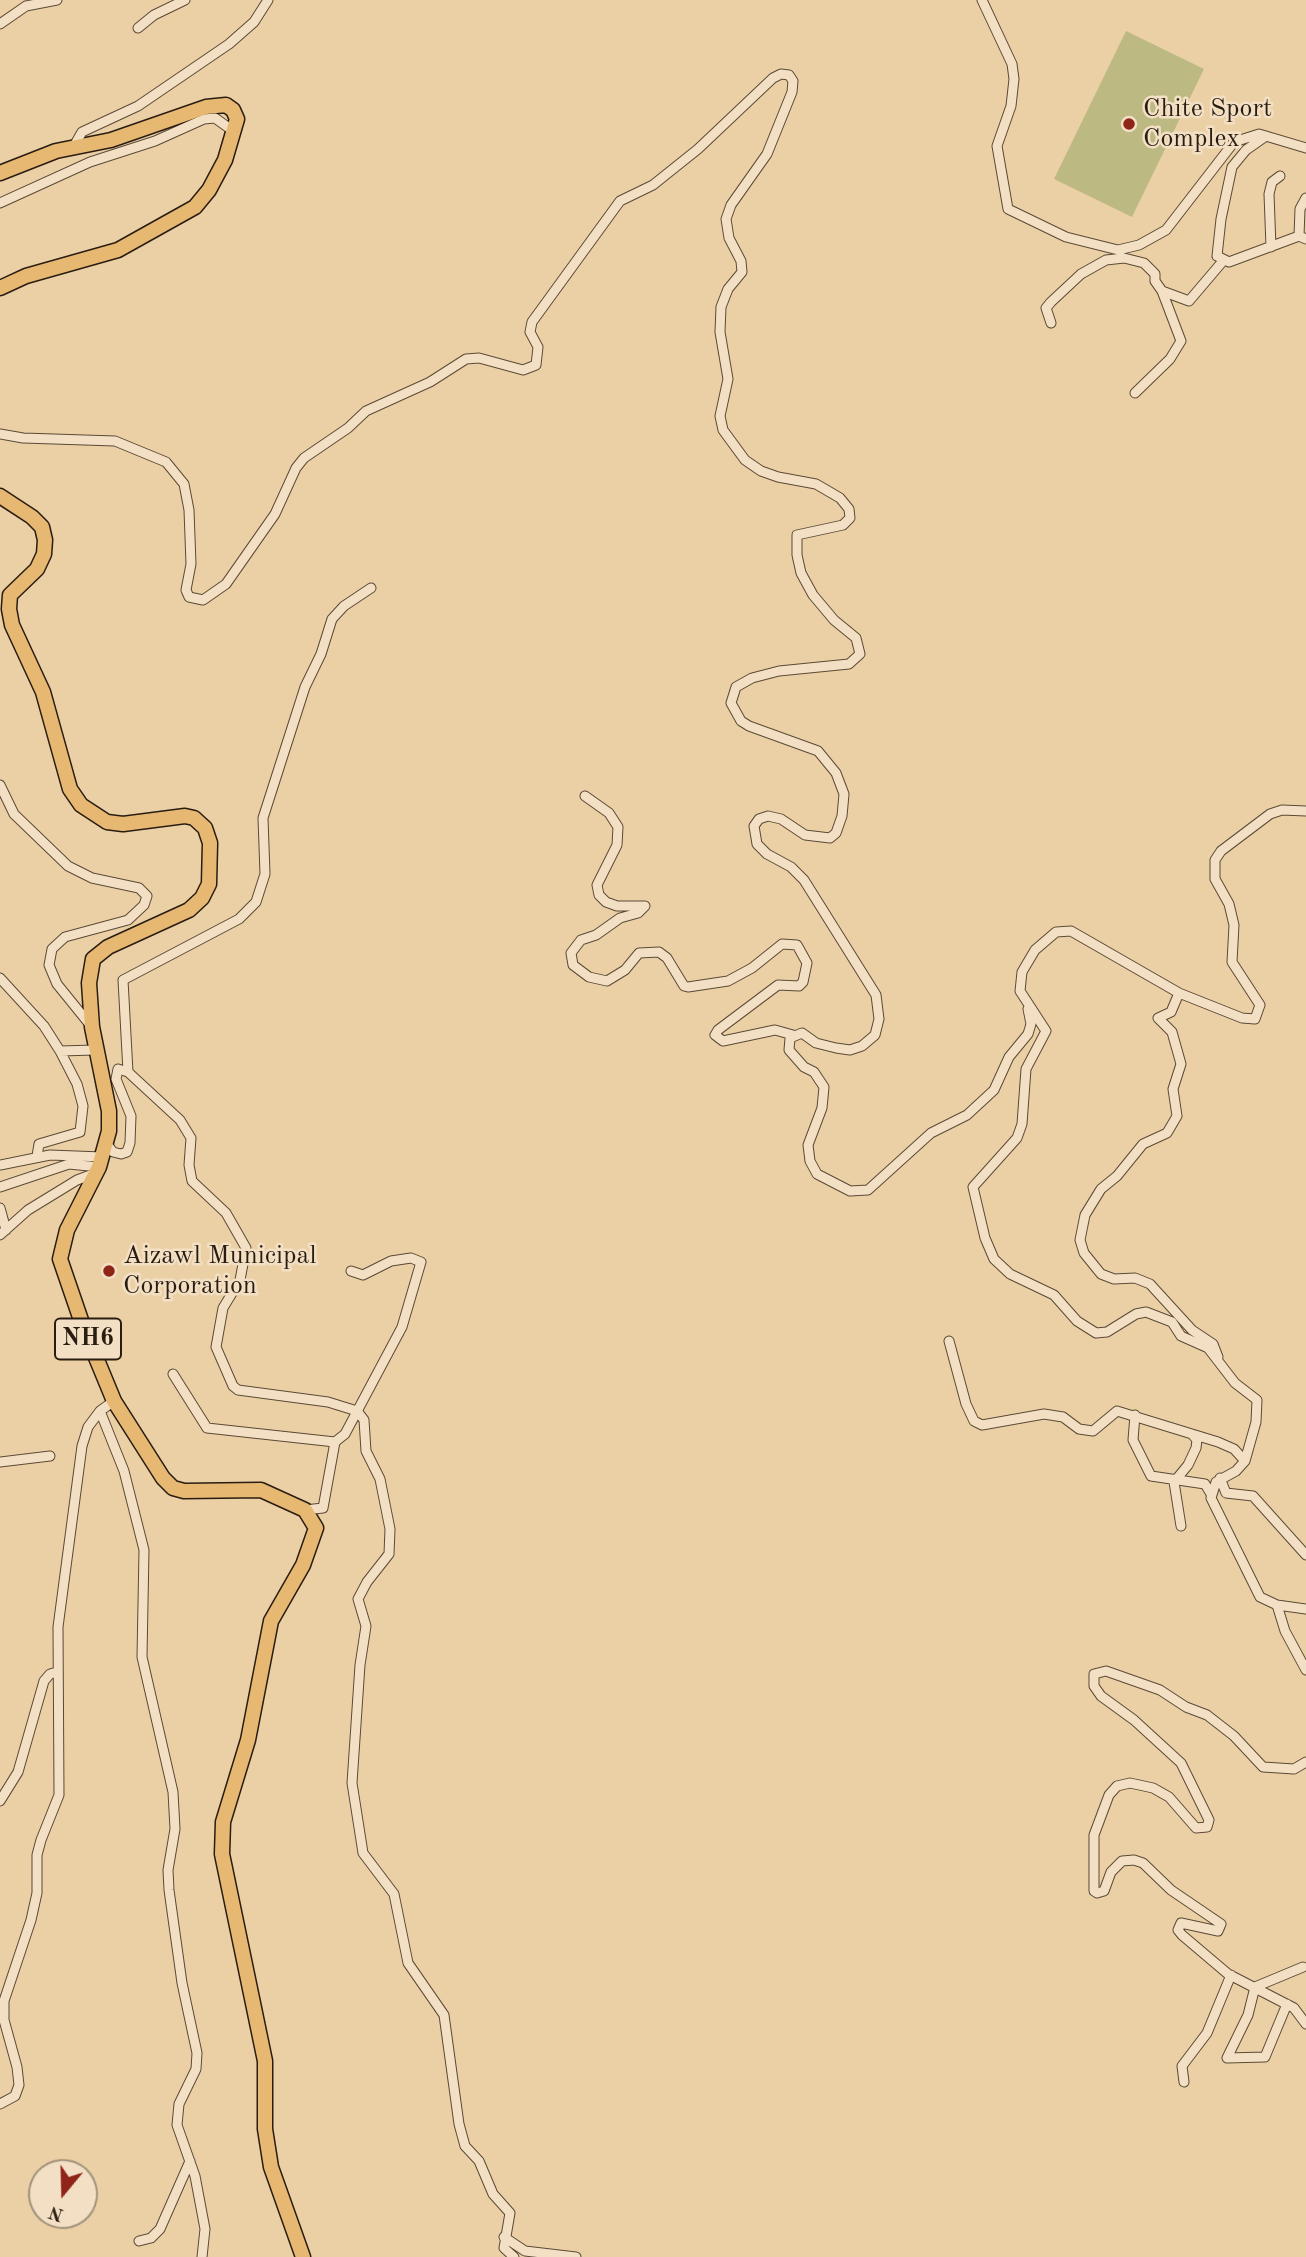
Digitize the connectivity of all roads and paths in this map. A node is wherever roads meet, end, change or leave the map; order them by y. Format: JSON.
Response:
{"nodes":[{"id":1,"x":57,"y":0,"type":"edge"},
{"id":2,"x":185,"y":0,"type":"edge"},
{"id":3,"x":268,"y":0,"type":"edge"},
{"id":4,"x":982,"y":0,"type":"edge"},
{"id":5,"x":0,"y":24,"type":"edge"},
{"id":6,"x":138,"y":28,"type":"dead end"},
{"id":7,"x":236,"y":127,"type":"junction"},
{"id":8,"x":1266,"y":136,"type":"junction"},
{"id":9,"x":74,"y":146,"type":"junction"},
{"id":10,"x":1306,"y":148,"type":"edge"},
{"id":11,"x":0,"y":173,"type":"edge"},
{"id":12,"x":1280,"y":176,"type":"dead end"},
{"id":13,"x":1306,"y":198,"type":"edge"},
{"id":14,"x":0,"y":203,"type":"edge"},
{"id":15,"x":1302,"y":237,"type":"edge"},
{"id":16,"x":1271,"y":247,"type":"junction"},
{"id":17,"x":1223,"y":261,"type":"junction"},
{"id":18,"x":0,"y":288,"type":"edge"},
{"id":19,"x":1162,"y":291,"type":"junction"},
{"id":20,"x":1051,"y":323,"type":"dead end"},
{"id":21,"x":1135,"y":393,"type":"dead end"},
{"id":22,"x":0,"y":434,"type":"edge"},
{"id":23,"x":0,"y":496,"type":"edge"},
{"id":24,"x":371,"y":587,"type":"dead end"},
{"id":25,"x":0,"y":785,"type":"edge"},
{"id":26,"x":584,"y":796,"type":"dead end"},
{"id":27,"x":1306,"y":811,"type":"edge"},
{"id":28,"x":0,"y":978,"type":"edge"},
{"id":29,"x":1179,"y":993,"type":"junction"},
{"id":30,"x":1028,"y":1009,"type":"junction"},
{"id":31,"x":92,"y":1027,"type":"junction"},
{"id":32,"x":793,"y":1035,"type":"junction"},
{"id":33,"x":95,"y":1050,"type":"junction"},
{"id":34,"x":60,"y":1051,"type":"junction"},
{"id":35,"x":128,"y":1072,"type":"junction"},
{"id":36,"x":37,"y":1156,"type":"junction"},
{"id":37,"x":101,"y":1160,"type":"junction"},
{"id":38,"x":0,"y":1165,"type":"edge"},
{"id":39,"x":0,"y":1186,"type":"edge"},
{"id":40,"x":0,"y":1208,"type":"edge"},
{"id":41,"x":3,"y":1232,"type":"edge"},
{"id":42,"x":351,"y":1271,"type":"dead end"},
{"id":43,"x":949,"y":1341,"type":"dead end"},
{"id":44,"x":1218,"y":1358,"type":"junction"},
{"id":45,"x":173,"y":1374,"type":"dead end"},
{"id":46,"x":114,"y":1402,"type":"junction"},
{"id":47,"x":100,"y":1411,"type":"junction"},
{"id":48,"x":357,"y":1411,"type":"junction"},
{"id":49,"x":1135,"y":1415,"type":"junction"},
{"id":50,"x":1191,"y":1433,"type":"junction"},
{"id":51,"x":335,"y":1442,"type":"junction"},
{"id":52,"x":50,"y":1456,"type":"dead end"},
{"id":53,"x":1245,"y":1461,"type":"junction"},
{"id":54,"x":0,"y":1462,"type":"edge"},
{"id":55,"x":1220,"y":1478,"type":"junction"},
{"id":56,"x":1174,"y":1482,"type":"junction"},
{"id":57,"x":1211,"y":1493,"type":"junction"},
{"id":58,"x":305,"y":1510,"type":"junction"},
{"id":59,"x":1181,"y":1526,"type":"dead end"},
{"id":60,"x":1306,"y":1555,"type":"edge"},
{"id":61,"x":1278,"y":1605,"type":"junction"},
{"id":62,"x":1306,"y":1609,"type":"edge"},
{"id":63,"x":1306,"y":1670,"type":"edge"},
{"id":64,"x":57,"y":1672,"type":"junction"},
{"id":65,"x":1304,"y":1764,"type":"edge"},
{"id":66,"x":0,"y":1801,"type":"edge"},
{"id":67,"x":1303,"y":1967,"type":"dead end"},
{"id":68,"x":1231,"y":1975,"type":"junction"},
{"id":69,"x":1255,"y":1987,"type":"junction"},
{"id":70,"x":1287,"y":2004,"type":"junction"},
{"id":71,"x":1306,"y":2024,"type":"edge"},
{"id":72,"x":1184,"y":2082,"type":"dead end"},
{"id":73,"x":0,"y":2104,"type":"edge"},
{"id":74,"x":190,"y":2161,"type":"junction"},
{"id":75,"x":504,"y":2237,"type":"junction"},
{"id":76,"x":139,"y":2241,"type":"dead end"},
{"id":77,"x":202,"y":2257,"type":"edge"},
{"id":78,"x":303,"y":2257,"type":"edge"},
{"id":79,"x":514,"y":2257,"type":"edge"},
{"id":80,"x":576,"y":2257,"type":"edge"}],
"edges":[{"from":1,"to":5,"type":"street"},
{"from":2,"to":6,"type":"street"},
{"from":3,"to":9,"type":"street"},
{"from":4,"to":8,"type":"street"},
{"from":7,"to":9,"type":"main road"},
{"from":7,"to":14,"type":"street"},
{"from":7,"to":18,"type":"main road"},
{"from":8,"to":10,"type":"street"},
{"from":8,"to":17,"type":"street"},
{"from":9,"to":11,"type":"main road"},
{"from":12,"to":16,"type":"street"},
{"from":13,"to":15,"type":"street"},
{"from":15,"to":16,"type":"street"},
{"from":16,"to":17,"type":"street"},
{"from":17,"to":19,"type":"street"},
{"from":19,"to":20,"type":"street"},
{"from":19,"to":21,"type":"street"},
{"from":22,"to":32,"type":"street"},
{"from":23,"to":31,"type":"main road","number":"NH6"},
{"from":24,"to":35,"type":"street"},
{"from":25,"to":31,"type":"street"},
{"from":26,"to":32,"type":"street"},
{"from":27,"to":29,"type":"street"},
{"from":28,"to":34,"type":"street"},
{"from":29,"to":30,"type":"street"},
{"from":29,"to":44,"type":"street"},
{"from":30,"to":32,"type":"street"},
{"from":30,"to":44,"type":"street"},
{"from":31,"to":33,"type":"main road","number":"NH6"},
{"from":33,"to":34,"type":"street"},
{"from":33,"to":37,"type":"main road","number":"NH6"},
{"from":34,"to":36,"type":"street"},
{"from":35,"to":37,"type":"street"},
{"from":35,"to":48,"type":"street"},
{"from":36,"to":37,"type":"street"},
{"from":36,"to":38,"type":"street"},
{"from":37,"to":39,"type":"street"},
{"from":37,"to":41,"type":"street"},
{"from":37,"to":46,"type":"main road","number":"NH6"},
{"from":40,"to":41,"type":"street"},
{"from":42,"to":48,"type":"street"},
{"from":43,"to":49,"type":"street"},
{"from":44,"to":53,"type":"street"},
{"from":45,"to":51,"type":"street"},
{"from":46,"to":47,"type":"street"},
{"from":46,"to":58,"type":"main road","number":"NH6"},
{"from":47,"to":64,"type":"street"},
{"from":47,"to":74,"type":"street"},
{"from":48,"to":51,"type":"street"},
{"from":48,"to":75,"type":"street"},
{"from":49,"to":50,"type":"street"},
{"from":49,"to":56,"type":"street"},
{"from":50,"to":53,"type":"street"},
{"from":50,"to":56,"type":"street"},
{"from":51,"to":58,"type":"street"},
{"from":52,"to":54,"type":"street"},
{"from":53,"to":55,"type":"street"},
{"from":55,"to":57,"type":"street"},
{"from":55,"to":60,"type":"street"},
{"from":56,"to":57,"type":"street"},
{"from":56,"to":59,"type":"street"},
{"from":57,"to":61,"type":"street"},
{"from":58,"to":78,"type":"main road"},
{"from":61,"to":62,"type":"street"},
{"from":61,"to":63,"type":"street"},
{"from":64,"to":66,"type":"street"},
{"from":64,"to":73,"type":"street"},
{"from":65,"to":68,"type":"street"},
{"from":67,"to":69,"type":"street"},
{"from":68,"to":69,"type":"street"},
{"from":68,"to":72,"type":"street"},
{"from":69,"to":70,"type":"street"},
{"from":69,"to":70,"type":"street"},
{"from":70,"to":71,"type":"street"},
{"from":74,"to":76,"type":"street"},
{"from":74,"to":77,"type":"street"},
{"from":75,"to":79,"type":"street"},
{"from":75,"to":80,"type":"street"}]}
